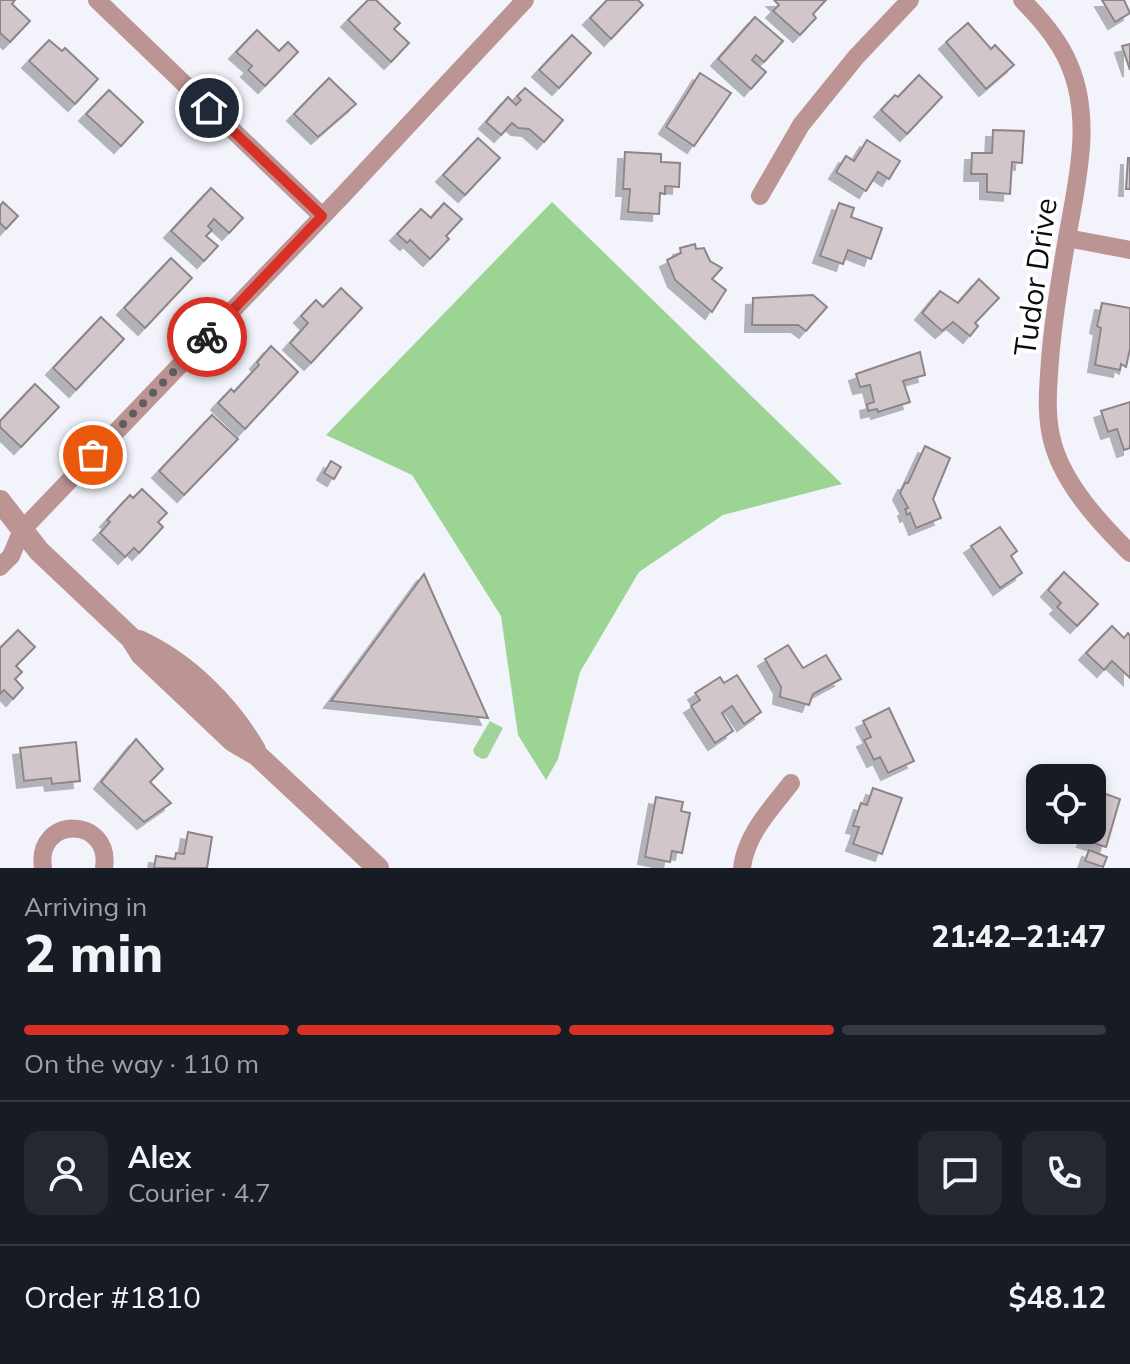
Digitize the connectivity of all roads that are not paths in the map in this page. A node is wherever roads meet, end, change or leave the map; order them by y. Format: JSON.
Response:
{"nodes":[{"id":1,"x":97,"y":0,"type":"edge"},
{"id":2,"x":525,"y":0,"type":"edge"},
{"id":3,"x":910,"y":0,"type":"edge"},
{"id":4,"x":1022,"y":0,"type":"edge"},
{"id":5,"x":760,"y":196,"type":"dead end"},
{"id":6,"x":322,"y":216,"type":"junction"},
{"id":7,"x":1067,"y":238,"type":"junction"},
{"id":8,"x":1130,"y":250,"type":"edge"},
{"id":9,"x":0,"y":501,"type":"edge"},
{"id":10,"x":22,"y":530,"type":"junction"},
{"id":11,"x":0,"y":539,"type":"edge"},
{"id":12,"x":1130,"y":553,"type":"edge"},
{"id":13,"x":0,"y":567,"type":"edge"},
{"id":14,"x":791,"y":783,"type":"dead end"},
{"id":15,"x":43,"y":868,"type":"edge"},
{"id":16,"x":104,"y":868,"type":"edge"},
{"id":17,"x":378,"y":868,"type":"edge"},
{"id":18,"x":742,"y":868,"type":"edge"}],
"edges":[{"from":1,"to":6,"type":"street"},
{"from":2,"to":6,"type":"street"},
{"from":3,"to":5,"type":"street"},
{"from":4,"to":7,"type":"street","name":"Tudor Drive"},
{"from":6,"to":10,"type":"street"},
{"from":7,"to":8,"type":"street"},
{"from":7,"to":12,"type":"street","name":"Tudor Drive"},
{"from":9,"to":10,"type":"street"},
{"from":10,"to":11,"type":"street"},
{"from":10,"to":13,"type":"street"},
{"from":10,"to":17,"type":"street"},
{"from":14,"to":18,"type":"street"},
{"from":15,"to":16,"type":"street"}]}
